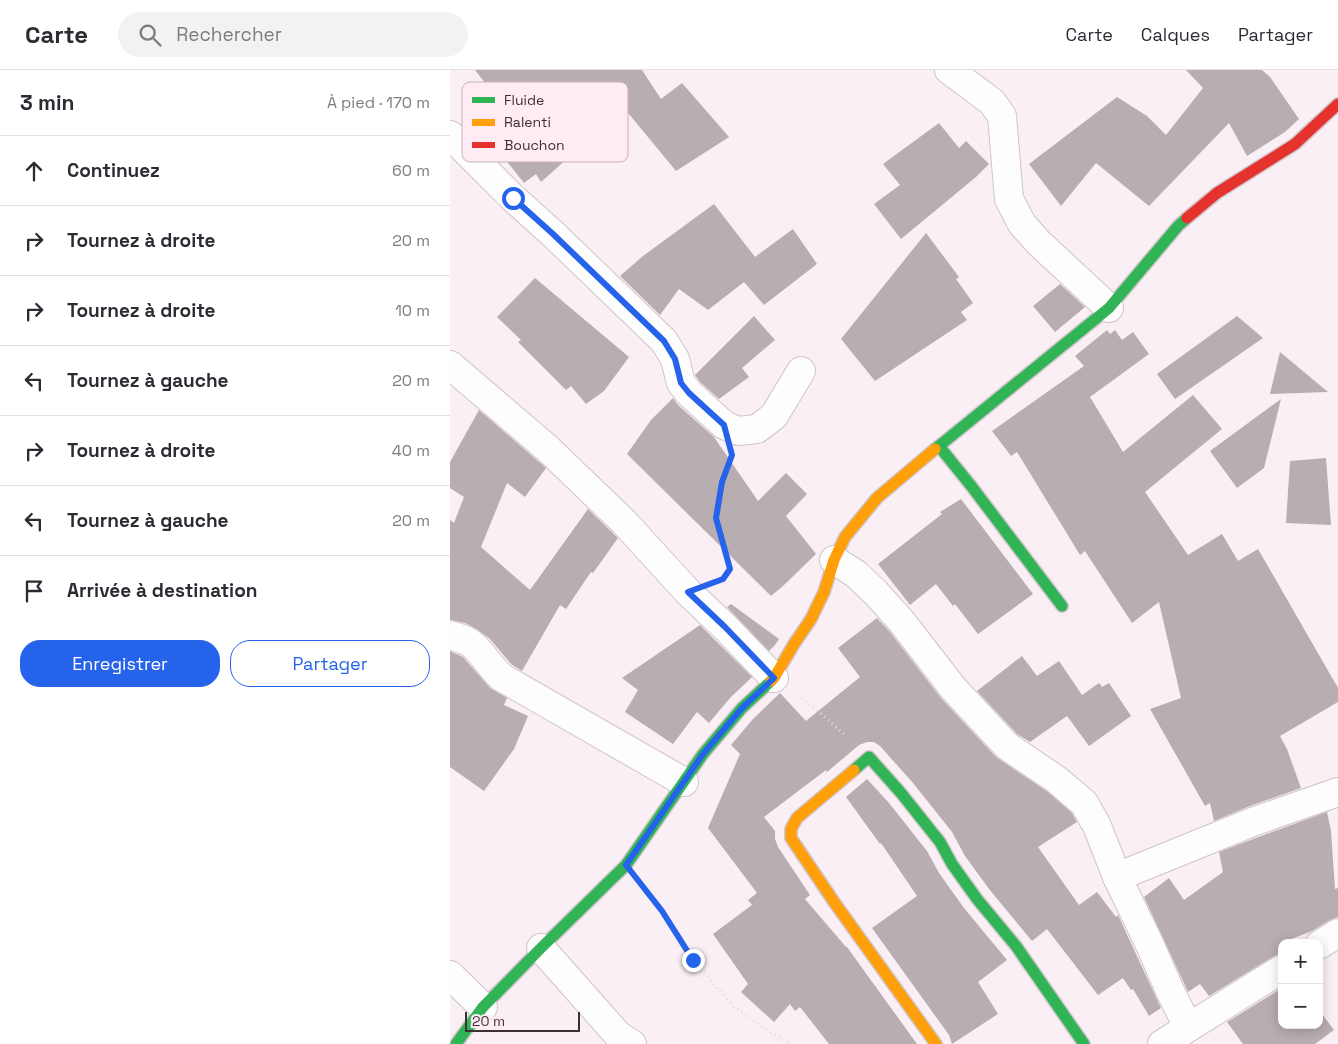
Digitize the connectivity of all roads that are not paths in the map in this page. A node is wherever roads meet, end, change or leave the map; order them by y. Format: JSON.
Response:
{"nodes":[{"id":1,"x":949,"y":70,"type":"edge"},
{"id":2,"x":1338,"y":104,"type":"edge"},
{"id":3,"x":450,"y":135,"type":"edge"},
{"id":4,"x":462,"y":147,"type":"edge"},
{"id":5,"x":477,"y":162,"type":"edge"},
{"id":6,"x":1109,"y":308,"type":"junction"},
{"id":7,"x":450,"y":365,"type":"edge"},
{"id":8,"x":801,"y":371,"type":"dead end"},
{"id":9,"x":939,"y":446,"type":"junction"},
{"id":10,"x":834,"y":560,"type":"junction"},
{"id":11,"x":1062,"y":606,"type":"dead end"},
{"id":12,"x":450,"y":635,"type":"edge"},
{"id":13,"x":774,"y":678,"type":"junction"},
{"id":14,"x":684,"y":782,"type":"junction"},
{"id":15,"x":1338,"y":792,"type":"edge"},
{"id":16,"x":1117,"y":877,"type":"junction"},
{"id":17,"x":1338,"y":933,"type":"edge"},
{"id":18,"x":1323,"y":942,"type":"edge"},
{"id":19,"x":541,"y":948,"type":"junction"},
{"id":20,"x":1278,"y":971,"type":"edge"},
{"id":21,"x":450,"y":975,"type":"edge"},
{"id":22,"x":483,"y":1007,"type":"junction"},
{"id":23,"x":1188,"y":1027,"type":"junction"},
{"id":24,"x":456,"y":1044,"type":"edge"},
{"id":25,"x":632,"y":1044,"type":"edge"},
{"id":26,"x":936,"y":1044,"type":"edge"},
{"id":27,"x":1084,"y":1044,"type":"edge"},
{"id":28,"x":1162,"y":1044,"type":"edge"}],
"edges":[{"from":1,"to":6,"type":"street"},
{"from":2,"to":6,"type":"street"},
{"from":3,"to":4,"type":"street"},
{"from":5,"to":8,"type":"street"},
{"from":6,"to":9,"type":"street"},
{"from":7,"to":13,"type":"street"},
{"from":9,"to":10,"type":"street"},
{"from":9,"to":11,"type":"street"},
{"from":10,"to":13,"type":"street"},
{"from":10,"to":16,"type":"street"},
{"from":12,"to":14,"type":"street"},
{"from":13,"to":14,"type":"street"},
{"from":14,"to":19,"type":"street"},
{"from":15,"to":16,"type":"street"},
{"from":16,"to":23,"type":"street"},
{"from":17,"to":18,"type":"street"},
{"from":19,"to":22,"type":"street"},
{"from":19,"to":25,"type":"street"},
{"from":20,"to":23,"type":"street"},
{"from":21,"to":22,"type":"street"},
{"from":22,"to":24,"type":"street"},
{"from":23,"to":28,"type":"street"},
{"from":26,"to":27,"type":"street"}]}
